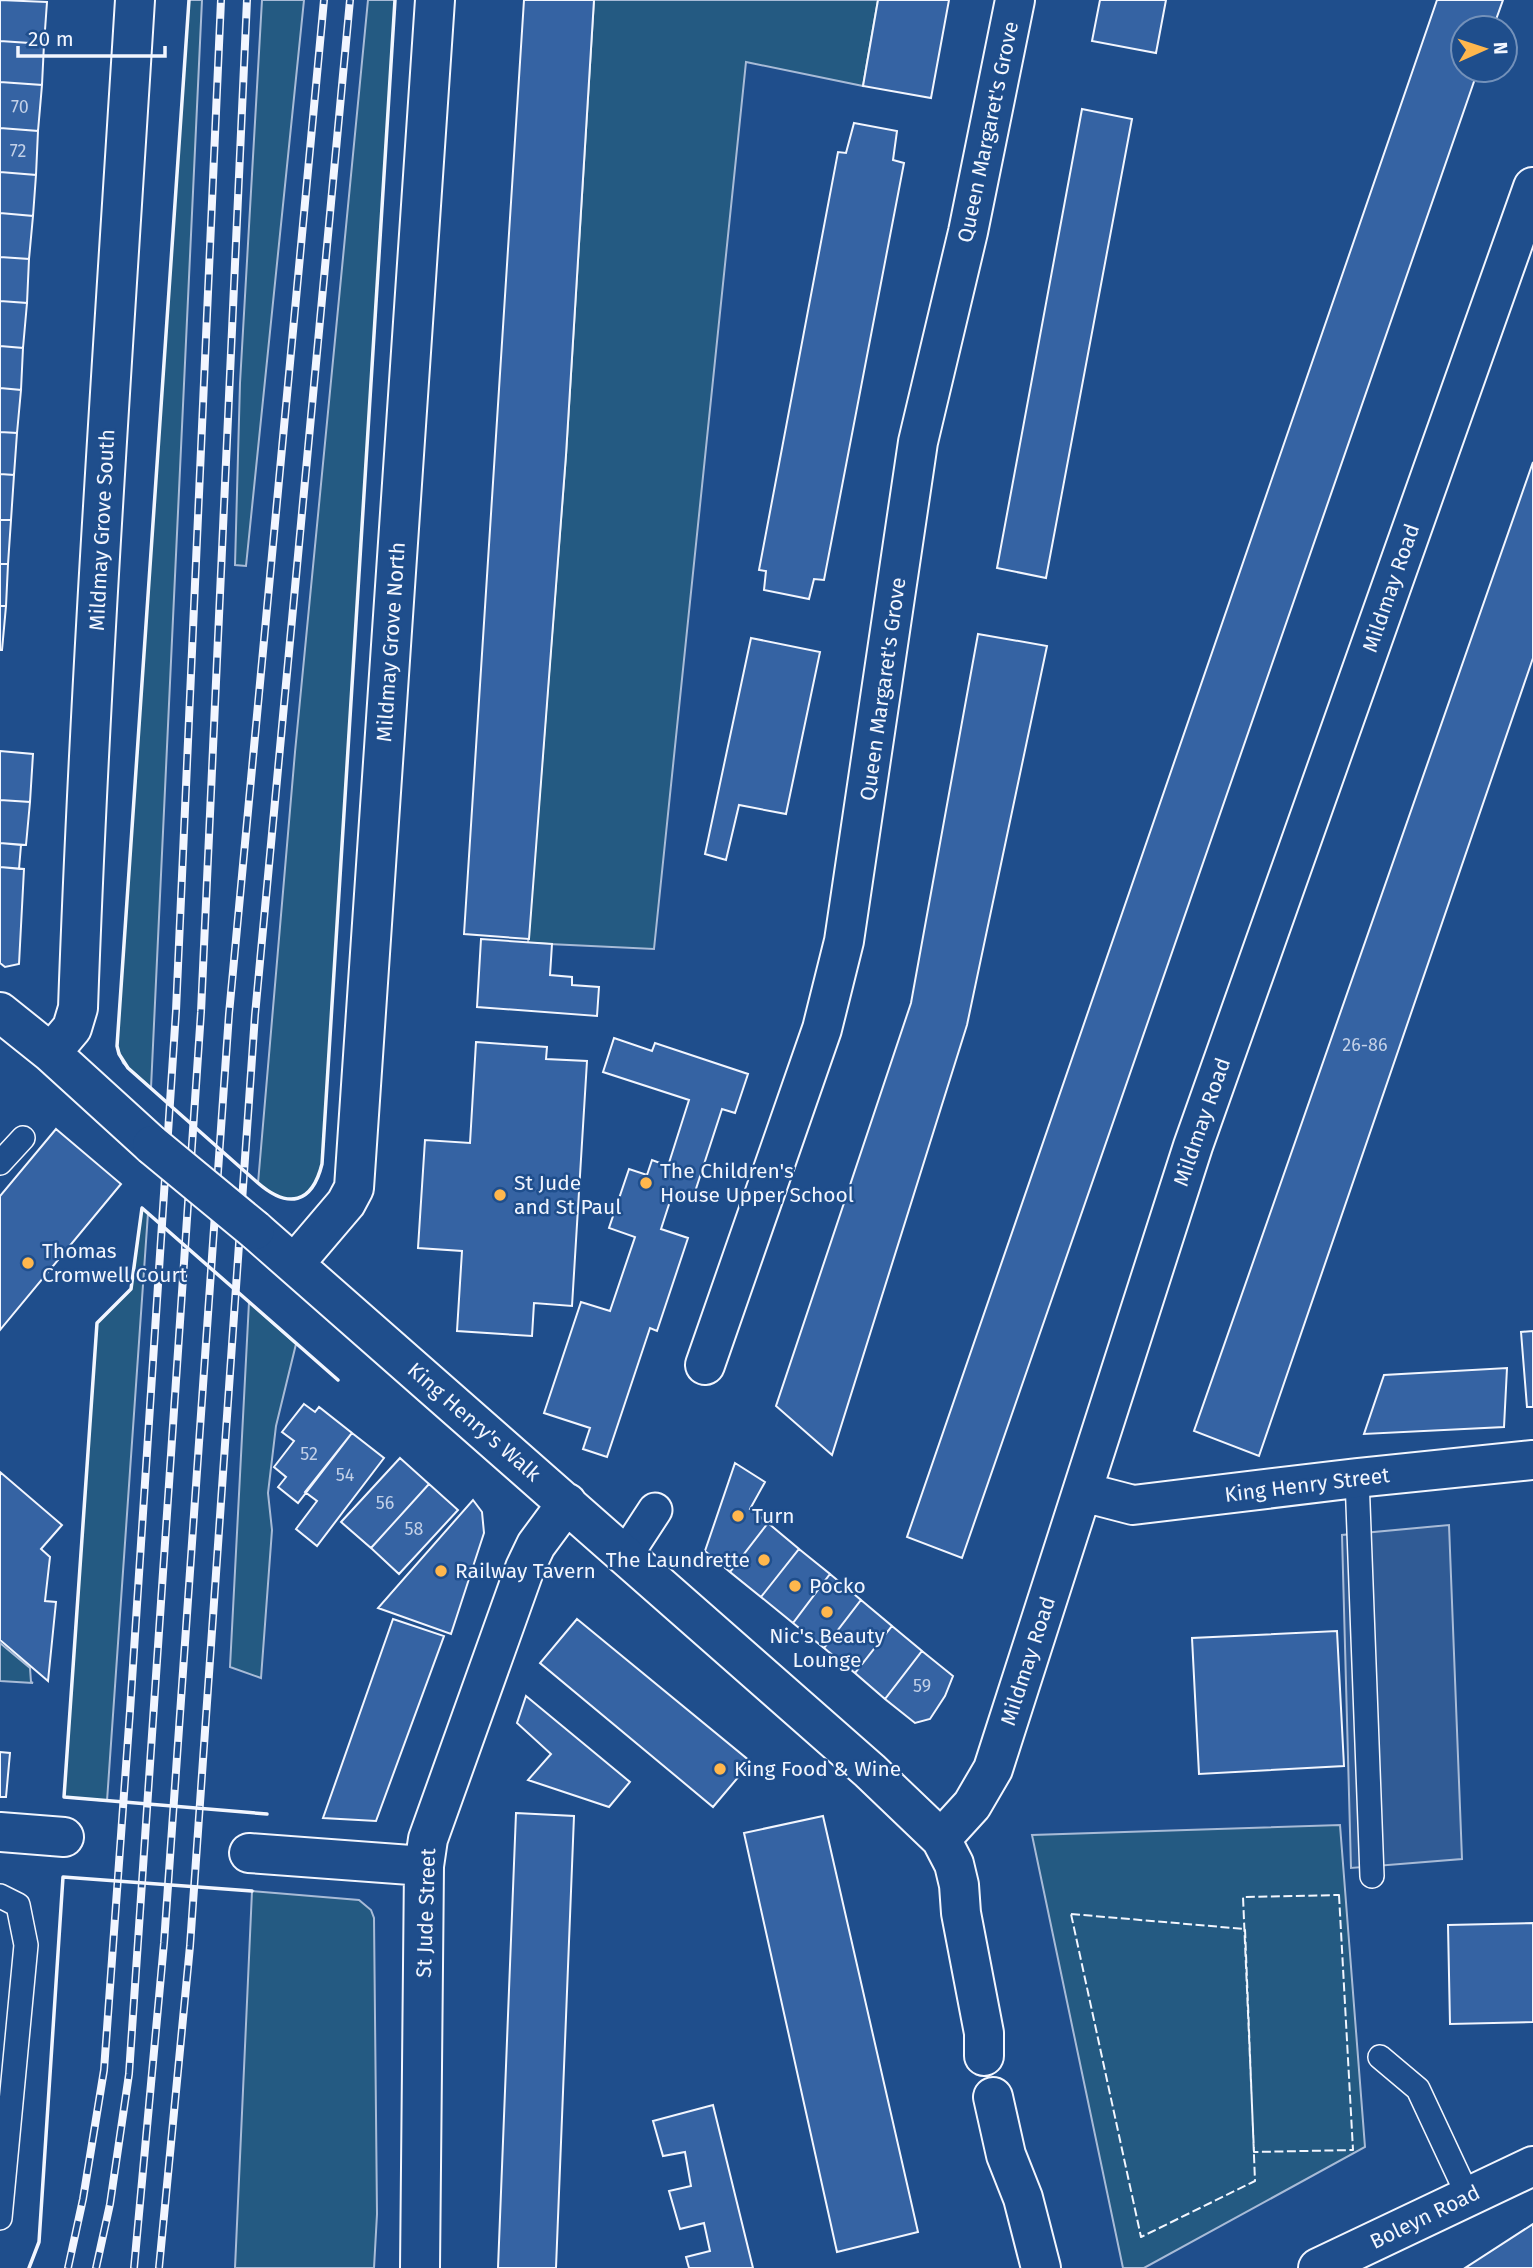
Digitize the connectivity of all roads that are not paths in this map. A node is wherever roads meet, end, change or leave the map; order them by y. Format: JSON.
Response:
{"nodes":[{"id":1,"x":135,"y":0,"type":"edge"},
{"id":2,"x":435,"y":0,"type":"edge"},
{"id":3,"x":1015,"y":0,"type":"edge"},
{"id":4,"x":1533,"y":187,"type":"edge"},
{"id":5,"x":0,"y":1012,"type":"edge"},
{"id":6,"x":51,"y":1053,"type":"junction"},
{"id":7,"x":23,"y":1138,"type":"dead end"},
{"id":8,"x":0,"y":1163,"type":"edge"},
{"id":9,"x":294,"y":1264,"type":"junction"},
{"id":10,"x":705,"y":1365,"type":"dead end"},
{"id":11,"x":1533,"y":1460,"type":"edge"},
{"id":12,"x":1357,"y":1478,"type":"junction"},
{"id":13,"x":1083,"y":1492,"type":"junction"},
{"id":14,"x":567,"y":1503,"type":"junction"},
{"id":15,"x":655,"y":1510,"type":"dead end"},
{"id":16,"x":625,"y":1556,"type":"junction"},
{"id":17,"x":0,"y":1832,"type":"edge"},
{"id":18,"x":64,"y":1838,"type":"dead end"},
{"id":19,"x":941,"y":1839,"type":"junction"},
{"id":20,"x":249,"y":1853,"type":"dead end"},
{"id":21,"x":424,"y":1866,"type":"junction"},
{"id":22,"x":1372,"y":1876,"type":"dead end"},
{"id":23,"x":0,"y":1896,"type":"edge"},
{"id":24,"x":984,"y":2056,"type":"dead end"},
{"id":25,"x":1380,"y":2057,"type":"dead end"},
{"id":26,"x":993,"y":2097,"type":"dead end"},
{"id":27,"x":1533,"y":2166,"type":"edge"},
{"id":28,"x":1468,"y":2196,"type":"junction"},
{"id":29,"x":0,"y":2218,"type":"edge"},
{"id":30,"x":421,"y":2268,"type":"edge"},
{"id":31,"x":1041,"y":2268,"type":"edge"},
{"id":32,"x":1318,"y":2268,"type":"edge"}],
"edges":[{"from":1,"to":6,"type":"street","name":"Mildmay Grove South"},
{"from":2,"to":9,"type":"street","name":"Mildmay Grove North"},
{"from":3,"to":10,"type":"street","name":"Queen Margaret's Grove"},
{"from":4,"to":13,"type":"street","name":"Mildmay Road"},
{"from":5,"to":6,"type":"street","name":"King Henry's Walk"},
{"from":6,"to":9,"type":"street","name":"King Henry's Walk","bridge":true},
{"from":7,"to":8,"type":"lane"},
{"from":9,"to":14,"type":"street","name":"King Henry's Walk"},
{"from":11,"to":12,"type":"street","name":"King Henry Street"},
{"from":12,"to":13,"type":"street","name":"King Henry Street"},
{"from":12,"to":22,"type":"lane"},
{"from":13,"to":19,"type":"street","name":"Mildmay Road"},
{"from":14,"to":16,"type":"street","name":"King Henry's Walk"},
{"from":14,"to":21,"type":"street","name":"St Jude Street"},
{"from":15,"to":16,"type":"street"},
{"from":16,"to":19,"type":"street","name":"King Henry's Walk"},
{"from":17,"to":18,"type":"street"},
{"from":19,"to":24,"type":"street"},
{"from":20,"to":21,"type":"street"},
{"from":21,"to":30,"type":"street","name":"St Jude Street"},
{"from":23,"to":29,"type":"lane"},
{"from":25,"to":28,"type":"lane"},
{"from":26,"to":31,"type":"street"},
{"from":27,"to":28,"type":"street","name":"Boleyn Road"},
{"from":28,"to":32,"type":"street","name":"Boleyn Road"}]}
